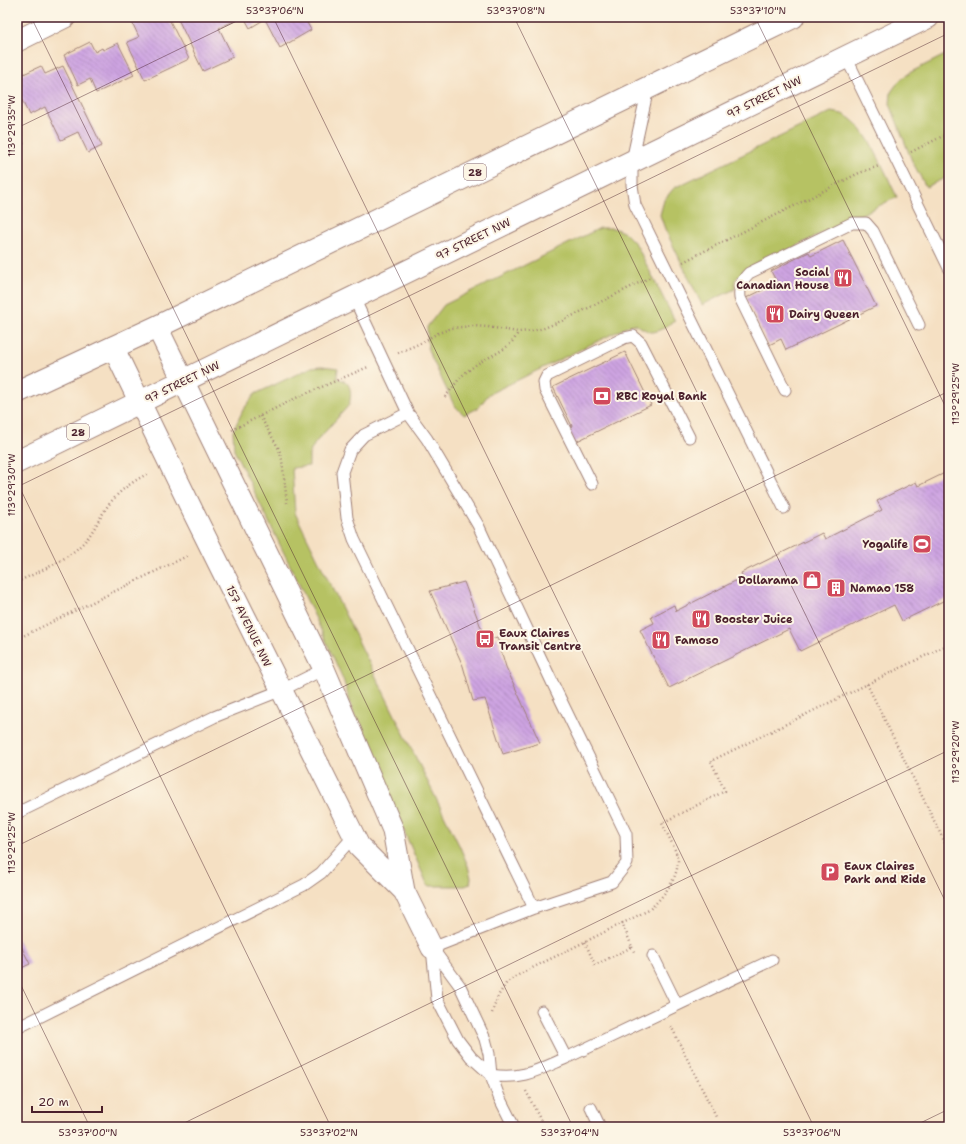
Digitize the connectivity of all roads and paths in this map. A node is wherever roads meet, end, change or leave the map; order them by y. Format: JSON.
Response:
{"nodes":[{"id":1,"x":65,"y":17,"type":"edge"},
{"id":2,"x":793,"y":17,"type":"edge"},
{"id":3,"x":928,"y":17,"type":"edge"},
{"id":4,"x":17,"y":41,"type":"edge"},
{"id":5,"x":846,"y":57,"type":"junction"},
{"id":6,"x":648,"y":87,"type":"junction"},
{"id":7,"x":949,"y":133,"type":"edge"},
{"id":8,"x":912,"y":151,"type":"dead end"},
{"id":9,"x":632,"y":161,"type":"junction"},
{"id":10,"x":885,"y":164,"type":"dead end"},
{"id":11,"x":686,"y":260,"type":"dead end"},
{"id":12,"x":949,"y":268,"type":"edge"},
{"id":13,"x":655,"y":276,"type":"dead end"},
{"id":14,"x":354,"y":298,"type":"junction"},
{"id":15,"x":919,"y":325,"type":"dead end"},
{"id":16,"x":157,"y":327,"type":"junction"},
{"id":17,"x":518,"y":332,"type":"junction"},
{"id":18,"x":423,"y":342,"type":"dead end"},
{"id":19,"x":113,"y":347,"type":"junction"},
{"id":20,"x":348,"y":376,"type":"dead end"},
{"id":21,"x":184,"y":381,"type":"junction"},
{"id":22,"x":785,"y":390,"type":"dead end"},
{"id":23,"x":17,"y":392,"type":"edge"},
{"id":24,"x":445,"y":397,"type":"dead end"},
{"id":25,"x":139,"y":402,"type":"junction"},
{"id":26,"x":408,"y":413,"type":"junction"},
{"id":27,"x":260,"y":416,"type":"junction"},
{"id":28,"x":238,"y":427,"type":"dead end"},
{"id":29,"x":689,"y":437,"type":"dead end"},
{"id":30,"x":17,"y":462,"type":"edge"},
{"id":31,"x":153,"y":470,"type":"dead end"},
{"id":32,"x":592,"y":484,"type":"dead end"},
{"id":33,"x":288,"y":503,"type":"dead end"},
{"id":34,"x":784,"y":508,"type":"dead end"},
{"id":35,"x":191,"y":554,"type":"dead end"},
{"id":36,"x":17,"y":582,"type":"edge"},
{"id":37,"x":17,"y":639,"type":"edge"},
{"id":38,"x":949,"y":644,"type":"edge"},
{"id":39,"x":324,"y":669,"type":"junction"},
{"id":40,"x":866,"y":684,"type":"junction"},
{"id":41,"x":282,"y":690,"type":"junction"},
{"id":42,"x":17,"y":813,"type":"edge"},
{"id":43,"x":354,"y":836,"type":"junction"},
{"id":44,"x":949,"y":851,"type":"edge"},
{"id":45,"x":404,"y":891,"type":"junction"},
{"id":46,"x":534,"y":908,"type":"junction"},
{"id":47,"x":622,"y":922,"type":"junction"},
{"id":48,"x":584,"y":942,"type":"junction"},
{"id":49,"x":632,"y":947,"type":"junction"},
{"id":50,"x":432,"y":948,"type":"junction"},
{"id":51,"x":653,"y":956,"type":"dead end"},
{"id":52,"x":637,"y":958,"type":"dead end"},
{"id":53,"x":772,"y":960,"type":"dead end"},
{"id":54,"x":677,"y":1005,"type":"junction"},
{"id":55,"x":542,"y":1010,"type":"dead end"},
{"id":56,"x":664,"y":1011,"type":"junction"},
{"id":57,"x":490,"y":1018,"type":"dead end"},
{"id":58,"x":17,"y":1028,"type":"edge"},
{"id":59,"x":566,"y":1058,"type":"junction"},
{"id":60,"x":491,"y":1075,"type":"junction"},
{"id":61,"x":519,"y":1076,"type":"junction"},
{"id":62,"x":591,"y":1108,"type":"dead end"},
{"id":63,"x":716,"y":1117,"type":"dead end"},
{"id":64,"x":514,"y":1127,"type":"edge"},
{"id":65,"x":544,"y":1127,"type":"edge"},
{"id":66,"x":600,"y":1127,"type":"edge"}],
"edges":[{"from":1,"to":4,"type":"street"},
{"from":2,"to":6,"type":"main road","number":"28"},
{"from":3,"to":5,"type":"main road","name":"97 STREET NW"},
{"from":5,"to":9,"type":"main road","name":"97 STREET NW"},
{"from":5,"to":12,"type":"lane"},
{"from":6,"to":9,"type":"lane"},
{"from":6,"to":16,"type":"main road","number":"28"},
{"from":7,"to":8,"type":"path"},
{"from":9,"to":14,"type":"main road","name":"97 STREET NW"},
{"from":9,"to":34,"type":"lane"},
{"from":10,"to":11,"type":"path"},
{"from":13,"to":17,"type":"path"},
{"from":14,"to":21,"type":"main road","name":"97 STREET NW"},
{"from":14,"to":26,"type":"lane"},
{"from":15,"to":22,"type":"lane"},
{"from":16,"to":19,"type":"main road"},
{"from":16,"to":21,"type":"street","name":"157 AVENUE NW"},
{"from":17,"to":18,"type":"path"},
{"from":17,"to":24,"type":"path"},
{"from":19,"to":23,"type":"main road"},
{"from":19,"to":25,"type":"street","name":"157 AVENUE NW"},
{"from":20,"to":27,"type":"path"},
{"from":21,"to":25,"type":"main road","name":"97 STREET NW"},
{"from":21,"to":39,"type":"street","name":"157 AVENUE NW"},
{"from":25,"to":30,"type":"main road","name":"97 STREET NW","number":"28"},
{"from":25,"to":41,"type":"street","name":"157 AVENUE NW"},
{"from":26,"to":46,"type":"lane"},
{"from":26,"to":46,"type":"lane"},
{"from":27,"to":28,"type":"path"},
{"from":27,"to":33,"type":"path"},
{"from":29,"to":32,"type":"lane"},
{"from":31,"to":36,"type":"path"},
{"from":35,"to":37,"type":"path"},
{"from":38,"to":40,"type":"path"},
{"from":39,"to":41,"type":"lane"},
{"from":39,"to":45,"type":"street","name":"157 AVENUE NW"},
{"from":40,"to":44,"type":"path"},
{"from":40,"to":47,"type":"path"},
{"from":41,"to":42,"type":"lane"},
{"from":41,"to":43,"type":"street","name":"157 AVENUE NW"},
{"from":43,"to":45,"type":"street","name":"157 AVENUE NW"},
{"from":43,"to":58,"type":"lane"},
{"from":45,"to":50,"type":"street","name":"157 AVENUE NW"},
{"from":46,"to":50,"type":"lane"},
{"from":47,"to":48,"type":"path"},
{"from":47,"to":49,"type":"path"},
{"from":48,"to":49,"type":"path"},
{"from":48,"to":57,"type":"path"},
{"from":49,"to":52,"type":"path"},
{"from":50,"to":60,"type":"lane","name":"157 AVENUE NW"},
{"from":50,"to":60,"type":"lane","name":"157 AVENUE NW"},
{"from":51,"to":54,"type":"lane"},
{"from":53,"to":54,"type":"lane"},
{"from":54,"to":56,"type":"lane"},
{"from":55,"to":59,"type":"lane"},
{"from":56,"to":59,"type":"lane"},
{"from":56,"to":63,"type":"path"},
{"from":59,"to":61,"type":"lane"},
{"from":60,"to":61,"type":"lane"},
{"from":60,"to":64,"type":"lane","name":"157 AVENUE NW"},
{"from":61,"to":65,"type":"path"},
{"from":62,"to":66,"type":"lane"}]}
